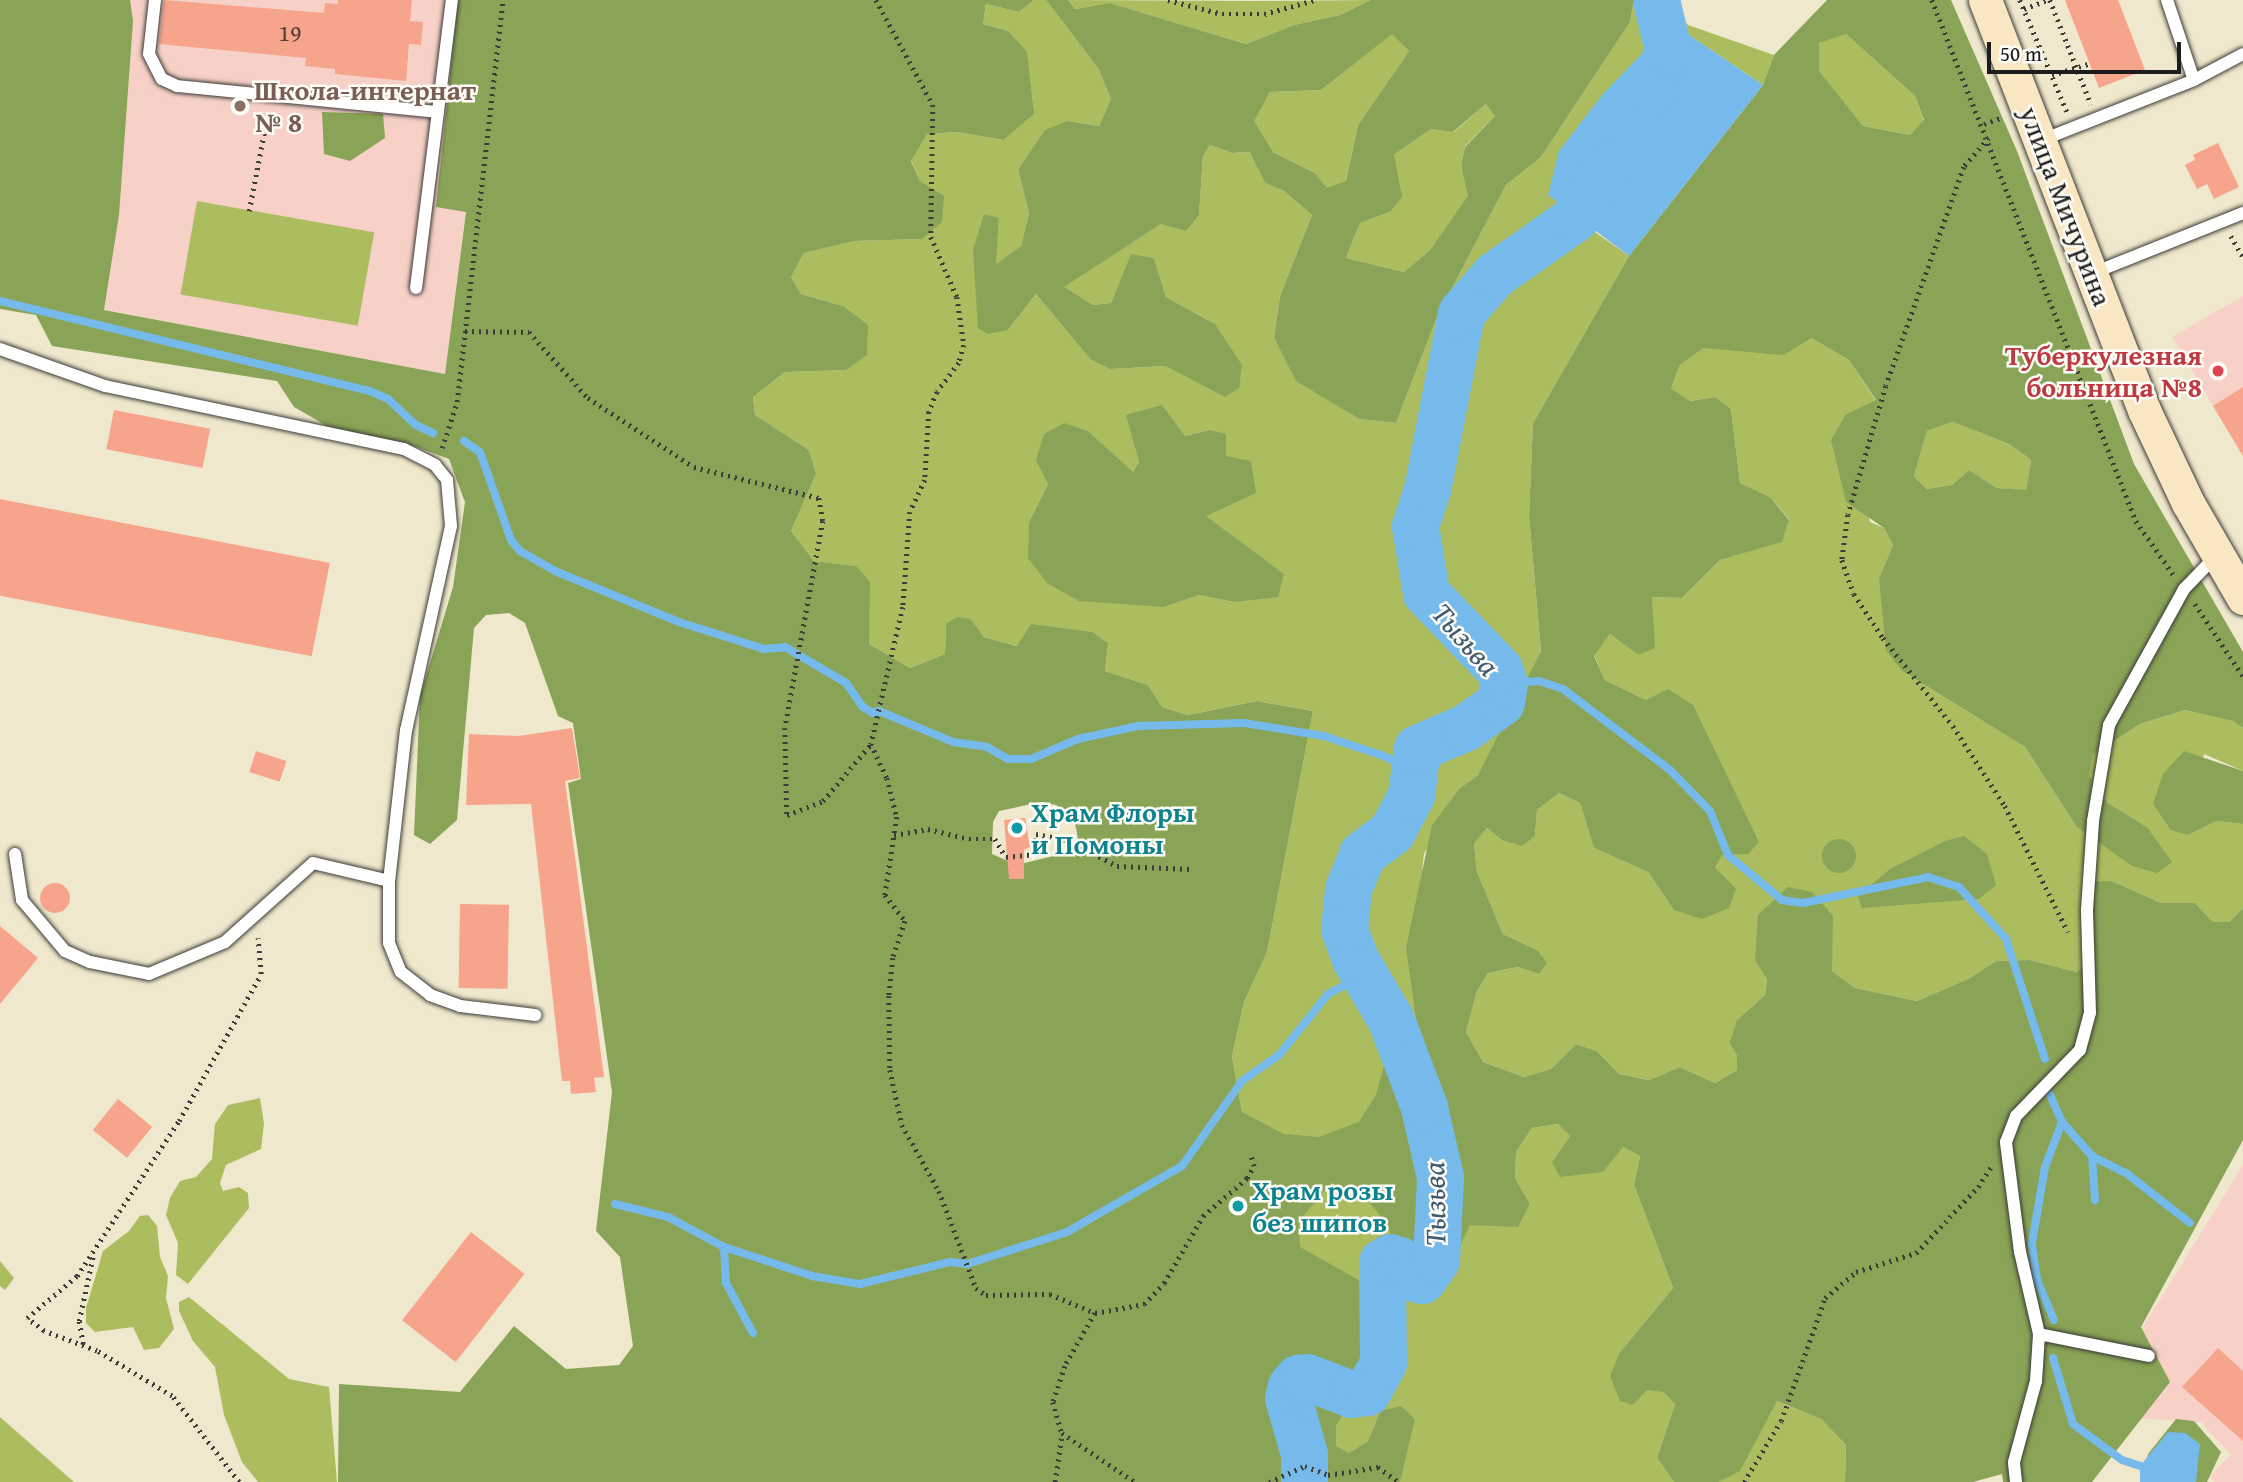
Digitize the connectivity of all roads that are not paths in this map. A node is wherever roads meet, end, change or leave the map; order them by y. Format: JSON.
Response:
{"nodes":[{"id":1,"x":155,"y":0,"type":"edge"},
{"id":2,"x":452,"y":0,"type":"edge"},
{"id":3,"x":1985,"y":0,"type":"edge"},
{"id":4,"x":2167,"y":0,"type":"edge"},
{"id":5,"x":2243,"y":54,"type":"edge"},
{"id":6,"x":2194,"y":80,"type":"junction"},
{"id":7,"x":438,"y":112,"type":"junction"},
{"id":8,"x":2042,"y":140,"type":"junction"},
{"id":9,"x":2243,"y":213,"type":"edge"},
{"id":10,"x":2092,"y":274,"type":"junction"},
{"id":11,"x":416,"y":288,"type":"dead end"},
{"id":12,"x":0,"y":349,"type":"edge"},
{"id":13,"x":2217,"y":555,"type":"junction"},
{"id":14,"x":2243,"y":598,"type":"edge"},
{"id":15,"x":15,"y":854,"type":"dead end"},
{"id":16,"x":388,"y":881,"type":"junction"},
{"id":17,"x":535,"y":1015,"type":"dead end"},
{"id":18,"x":2039,"y":1334,"type":"junction"},
{"id":19,"x":2149,"y":1356,"type":"dead end"},
{"id":20,"x":2016,"y":1482,"type":"edge"}],
"edges":[{"from":1,"to":7,"type":"lane"},
{"from":2,"to":7,"type":"lane"},
{"from":3,"to":8,"type":"main road","name":"улица Мичурина"},
{"from":4,"to":6,"type":"lane"},
{"from":5,"to":6,"type":"lane"},
{"from":6,"to":8,"type":"lane"},
{"from":7,"to":11,"type":"lane"},
{"from":8,"to":10,"type":"main road","name":"улица Мичурина"},
{"from":9,"to":10,"type":"lane"},
{"from":10,"to":13,"type":"main road","name":"улица Мичурина"},
{"from":12,"to":16,"type":"lane"},
{"from":13,"to":14,"type":"main road","name":"улица Мичурина"},
{"from":13,"to":18,"type":"lane"},
{"from":15,"to":16,"type":"lane"},
{"from":16,"to":17,"type":"lane"},
{"from":18,"to":19,"type":"lane"},
{"from":18,"to":20,"type":"lane"}]}
